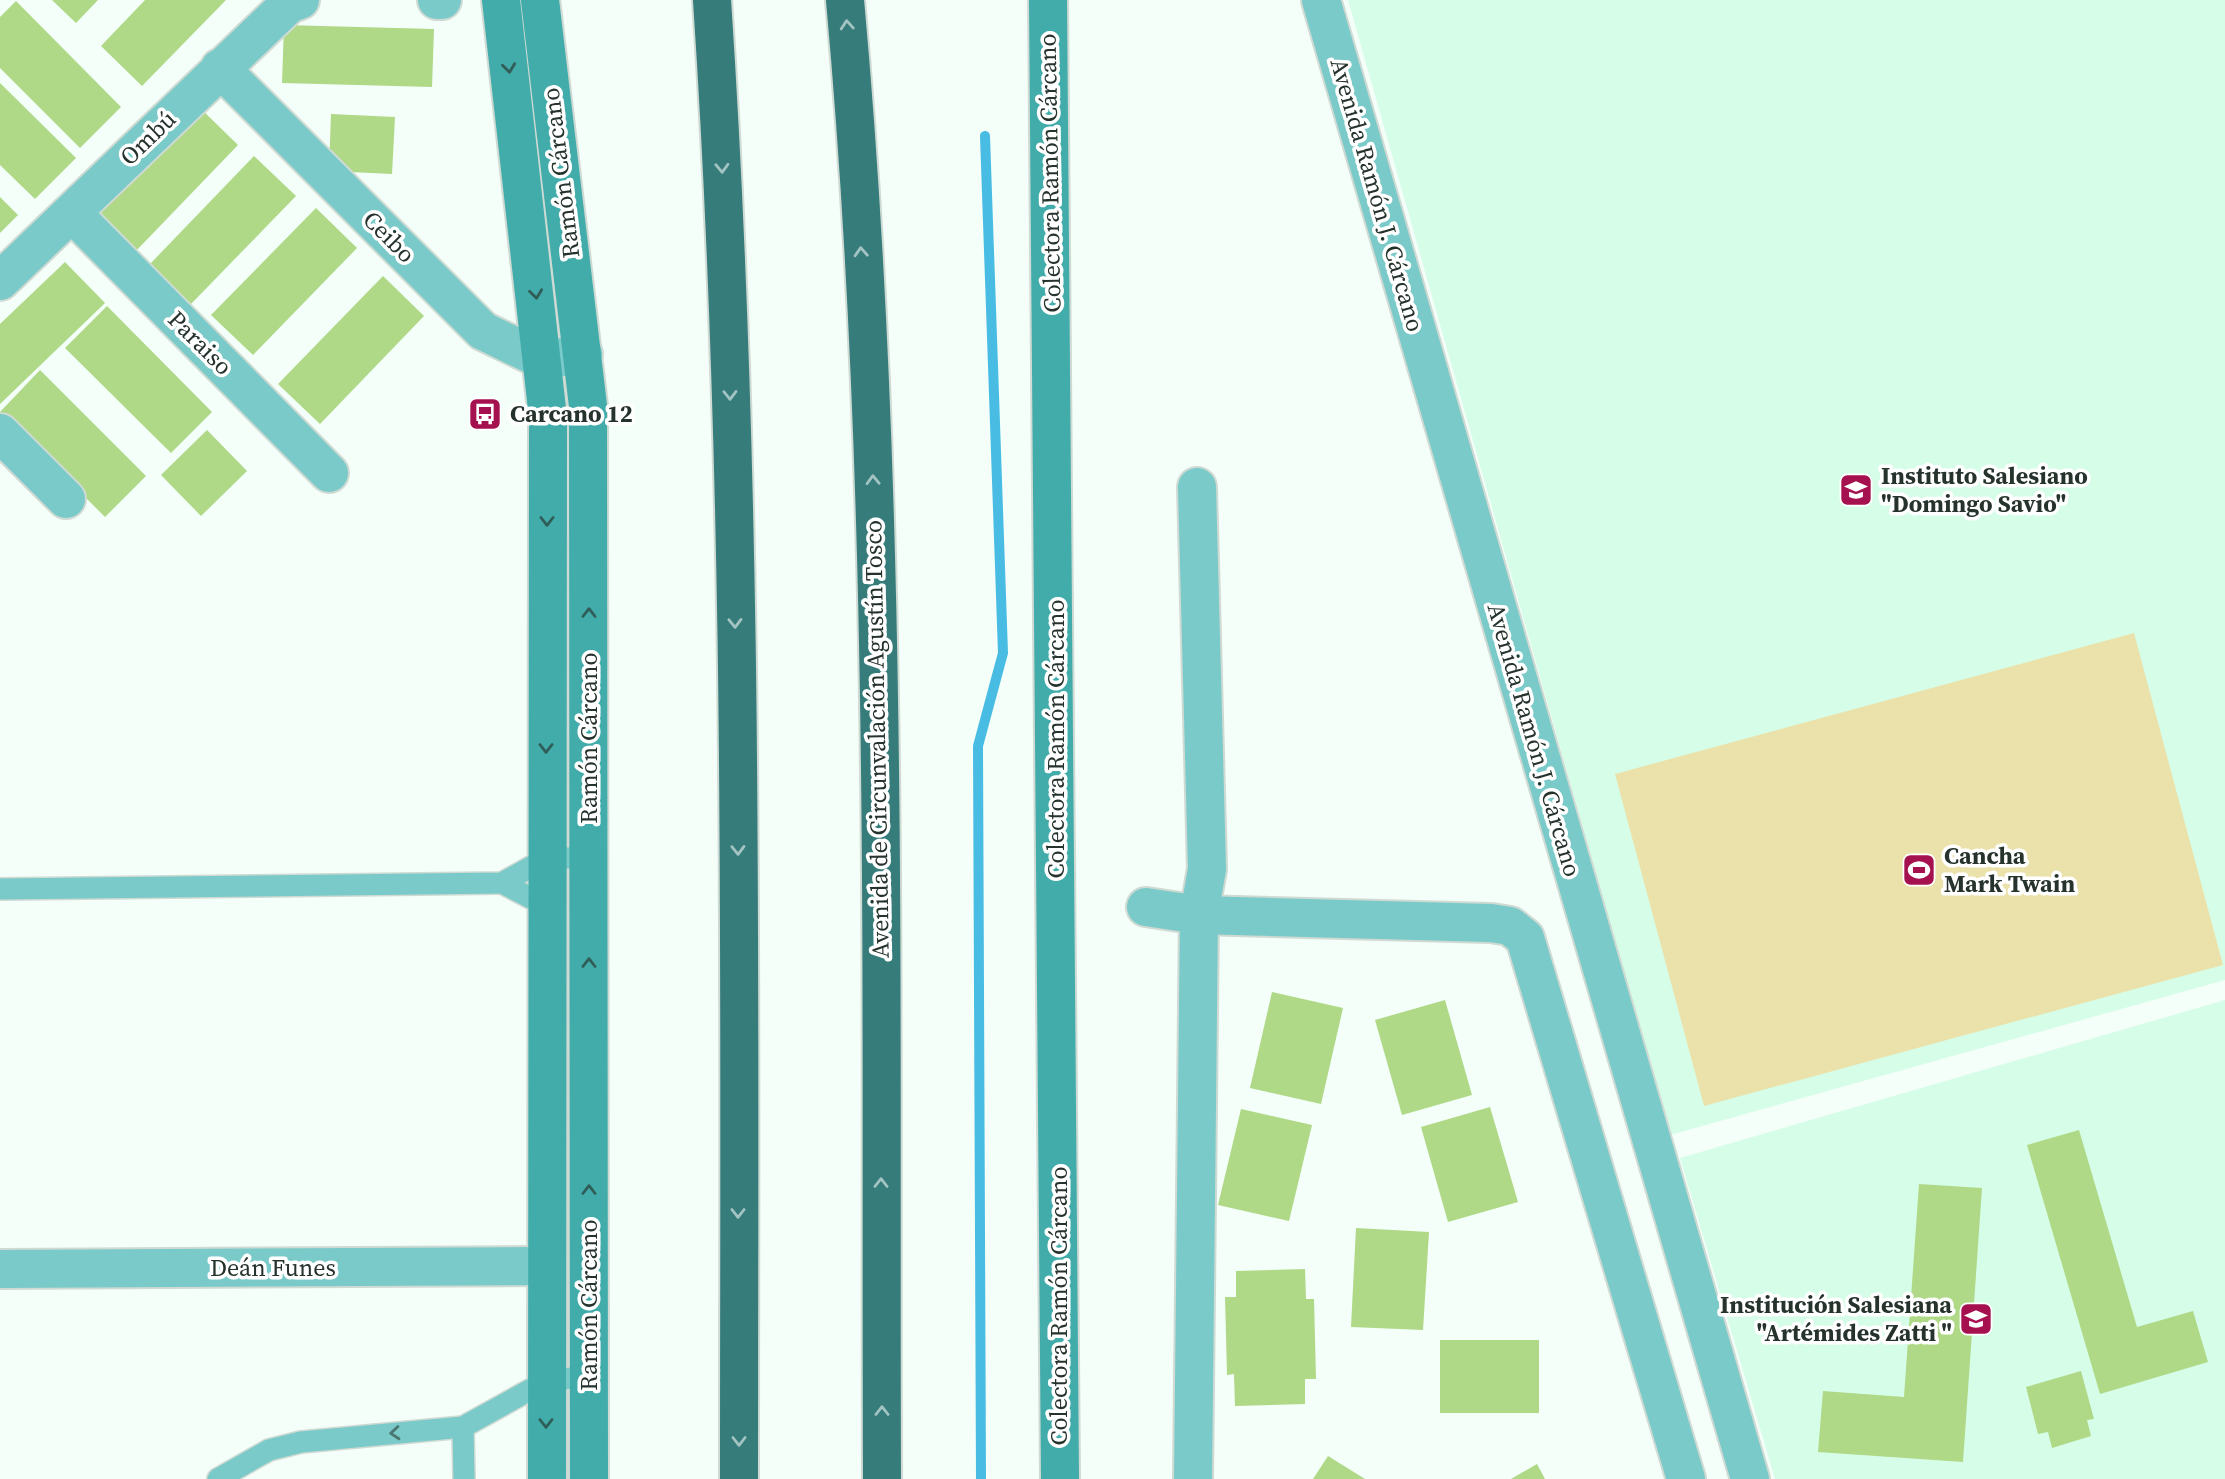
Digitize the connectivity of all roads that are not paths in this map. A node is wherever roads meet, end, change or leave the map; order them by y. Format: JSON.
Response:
{"nodes":[{"id":1,"x":300,"y":0,"type":"edge"},
{"id":2,"x":501,"y":0,"type":"edge"},
{"id":3,"x":540,"y":0,"type":"edge"},
{"id":4,"x":695,"y":0,"type":"edge"},
{"id":5,"x":712,"y":0,"type":"edge"},
{"id":6,"x":845,"y":0,"type":"edge"},
{"id":7,"x":1048,"y":0,"type":"edge"},
{"id":8,"x":1321,"y":0,"type":"edge"},
{"id":9,"x":220,"y":68,"type":"junction"},
{"id":10,"x":719,"y":100,"type":"junction"},
{"id":11,"x":72,"y":213,"type":"junction"},
{"id":12,"x":0,"y":281,"type":"edge"},
{"id":13,"x":583,"y":354,"type":"junction"},
{"id":14,"x":543,"y":360,"type":"junction"},
{"id":15,"x":0,"y":433,"type":"edge"},
{"id":16,"x":329,"y":473,"type":"dead end"},
{"id":17,"x":1197,"y":487,"type":"dead end"},
{"id":18,"x":66,"y":499,"type":"dead end"},
{"id":19,"x":589,"y":857,"type":"junction"},
{"id":20,"x":545,"y":859,"type":"junction"},
{"id":21,"x":502,"y":883,"type":"junction"},
{"id":22,"x":0,"y":889,"type":"edge"},
{"id":23,"x":589,"y":901,"type":"junction"},
{"id":24,"x":546,"y":906,"type":"junction"},
{"id":25,"x":1146,"y":907,"type":"dead end"},
{"id":26,"x":1199,"y":915,"type":"junction"},
{"id":27,"x":546,"y":1266,"type":"junction"},
{"id":28,"x":0,"y":1269,"type":"edge"},
{"id":29,"x":589,"y":1376,"type":"junction"},
{"id":30,"x":546,"y":1381,"type":"junction"},
{"id":31,"x":463,"y":1427,"type":"junction"},
{"id":32,"x":218,"y":1479,"type":"edge"},
{"id":33,"x":464,"y":1479,"type":"edge"},
{"id":34,"x":547,"y":1479,"type":"edge"},
{"id":35,"x":589,"y":1479,"type":"edge"},
{"id":36,"x":739,"y":1479,"type":"edge"},
{"id":37,"x":882,"y":1479,"type":"edge"},
{"id":38,"x":1060,"y":1479,"type":"edge"},
{"id":39,"x":1193,"y":1479,"type":"edge"},
{"id":40,"x":1686,"y":1479,"type":"edge"},
{"id":41,"x":1750,"y":1479,"type":"edge"}],
"edges":[{"from":1,"to":9,"type":"street","name":"Ombú"},
{"from":2,"to":14,"type":"main road","name":"Ramón Cárcano","one_way":true},
{"from":3,"to":13,"type":"main road","name":"Ramón Cárcano"},
{"from":4,"to":10,"type":"highway"},
{"from":5,"to":10,"type":"highway"},
{"from":37,"to":6,"type":"highway","name":"Avenida de Circunvalación Agustín Tosco","one_way":true},
{"from":7,"to":38,"type":"main road","name":"Colectora Ramón Cárcano"},
{"from":8,"to":41,"type":"street","name":"Avenida Ramón J. Cárcano"},
{"from":9,"to":11,"type":"street","name":"Ombú"},
{"from":9,"to":14,"type":"street","name":"Ceibo"},
{"from":10,"to":36,"type":"highway","one_way":true},
{"from":11,"to":12,"type":"street","name":"Ombú"},
{"from":11,"to":16,"type":"street","name":"Paraiso"},
{"from":13,"to":14,"type":"street"},
{"from":19,"to":13,"type":"main road","name":"Ramón Cárcano","one_way":true},
{"from":14,"to":20,"type":"main road","name":"Ramón Cárcano","one_way":true},
{"from":15,"to":18,"type":"street"},
{"from":17,"to":26,"type":"street"},
{"from":19,"to":20,"type":"lane"},
{"from":19,"to":23,"type":"main road","name":"Ramón Cárcano"},
{"from":20,"to":21,"type":"lane"},
{"from":20,"to":24,"type":"main road","name":"Ramón Cárcano"},
{"from":21,"to":22,"type":"lane"},
{"from":21,"to":24,"type":"lane"},
{"from":23,"to":24,"type":"lane"},
{"from":29,"to":23,"type":"main road","name":"Ramón Cárcano","one_way":true},
{"from":24,"to":27,"type":"main road","name":"Ramón Cárcano"},
{"from":25,"to":26,"type":"street"},
{"from":26,"to":39,"type":"street"},
{"from":26,"to":40,"type":"street"},
{"from":27,"to":28,"type":"street","name":"Deán Funes"},
{"from":27,"to":30,"type":"main road","name":"Ramón Cárcano"},
{"from":29,"to":30,"type":"lane"},
{"from":29,"to":35,"type":"main road","name":"Ramón Cárcano"},
{"from":30,"to":31,"type":"lane"},
{"from":30,"to":34,"type":"main road","name":"Ramón Cárcano","one_way":true},
{"from":31,"to":32,"type":"lane","one_way":true},
{"from":31,"to":33,"type":"lane"}]}
